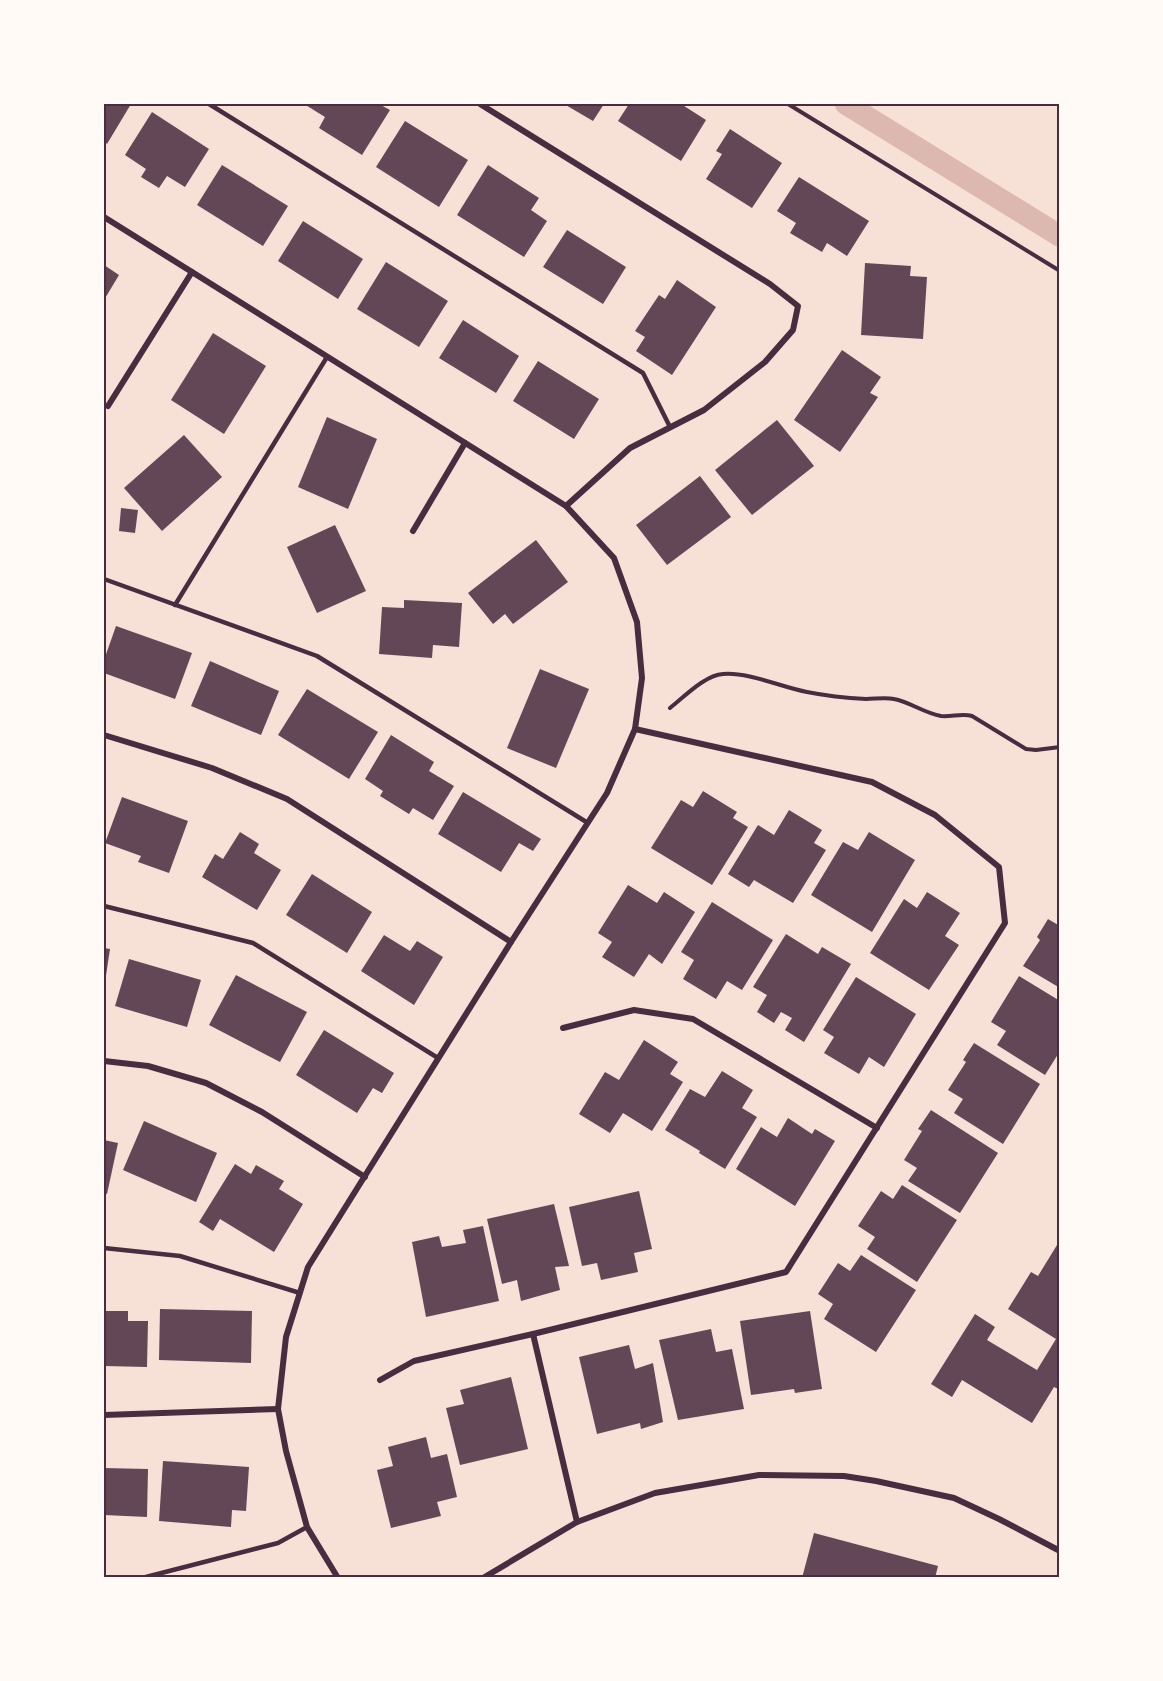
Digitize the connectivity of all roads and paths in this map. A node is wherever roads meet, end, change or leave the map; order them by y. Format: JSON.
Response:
{"nodes":[{"id":1,"x":209,"y":104,"type":"edge"},
{"id":2,"x":480,"y":104,"type":"edge"},
{"id":3,"x":788,"y":104,"type":"edge"},
{"id":4,"x":104,"y":217,"type":"edge"},
{"id":5,"x":1059,"y":271,"type":"edge"},
{"id":6,"x":192,"y":272,"type":"junction"},
{"id":7,"x":327,"y":357,"type":"junction"},
{"id":8,"x":108,"y":406,"type":"dead end"},
{"id":9,"x":670,"y":427,"type":"junction"},
{"id":10,"x":465,"y":443,"type":"junction"},
{"id":11,"x":566,"y":506,"type":"junction"},
{"id":12,"x":413,"y":531,"type":"dead end"},
{"id":13,"x":104,"y":579,"type":"edge"},
{"id":14,"x":176,"y":605,"type":"junction"},
{"id":15,"x":670,"y":708,"type":"dead end"},
{"id":16,"x":635,"y":729,"type":"junction"},
{"id":17,"x":104,"y":735,"type":"edge"},
{"id":18,"x":1059,"y":747,"type":"edge"},
{"id":19,"x":588,"y":823,"type":"junction"},
{"id":20,"x":104,"y":906,"type":"edge"},
{"id":21,"x":511,"y":942,"type":"junction"},
{"id":22,"x":563,"y":1028,"type":"dead end"},
{"id":23,"x":438,"y":1058,"type":"junction"},
{"id":24,"x":104,"y":1061,"type":"edge"},
{"id":25,"x":877,"y":1128,"type":"junction"},
{"id":26,"x":365,"y":1177,"type":"junction"},
{"id":27,"x":104,"y":1248,"type":"edge"},
{"id":28,"x":300,"y":1293,"type":"junction"},
{"id":29,"x":533,"y":1334,"type":"junction"},
{"id":30,"x":380,"y":1380,"type":"dead end"},
{"id":31,"x":278,"y":1409,"type":"junction"},
{"id":32,"x":104,"y":1415,"type":"edge"},
{"id":33,"x":577,"y":1522,"type":"junction"},
{"id":34,"x":307,"y":1527,"type":"junction"},
{"id":35,"x":1059,"y":1551,"type":"edge"},
{"id":36,"x":142,"y":1578,"type":"edge"},
{"id":37,"x":338,"y":1578,"type":"edge"},
{"id":38,"x":483,"y":1578,"type":"edge"}],
"edges":[{"from":1,"to":9,"type":"lane"},
{"from":2,"to":9,"type":"street"},
{"from":3,"to":5,"type":"path"},
{"from":4,"to":6,"type":"street"},
{"from":6,"to":7,"type":"street"},
{"from":6,"to":8,"type":"street"},
{"from":7,"to":10,"type":"street"},
{"from":7,"to":14,"type":"lane"},
{"from":9,"to":11,"type":"street"},
{"from":10,"to":11,"type":"street"},
{"from":10,"to":12,"type":"street"},
{"from":11,"to":16,"type":"street"},
{"from":13,"to":14,"type":"lane"},
{"from":14,"to":19,"type":"lane"},
{"from":15,"to":18,"type":"path"},
{"from":16,"to":19,"type":"street"},
{"from":16,"to":25,"type":"street"},
{"from":17,"to":21,"type":"street"},
{"from":19,"to":21,"type":"street"},
{"from":20,"to":23,"type":"lane"},
{"from":21,"to":23,"type":"street"},
{"from":22,"to":25,"type":"street"},
{"from":23,"to":26,"type":"street"},
{"from":24,"to":26,"type":"street"},
{"from":25,"to":29,"type":"street"},
{"from":26,"to":28,"type":"street"},
{"from":27,"to":28,"type":"lane"},
{"from":28,"to":31,"type":"street"},
{"from":29,"to":30,"type":"street"},
{"from":29,"to":33,"type":"street"},
{"from":31,"to":32,"type":"street"},
{"from":31,"to":34,"type":"street"},
{"from":33,"to":35,"type":"street"},
{"from":33,"to":38,"type":"street"},
{"from":34,"to":36,"type":"lane"},
{"from":34,"to":37,"type":"street"}]}
